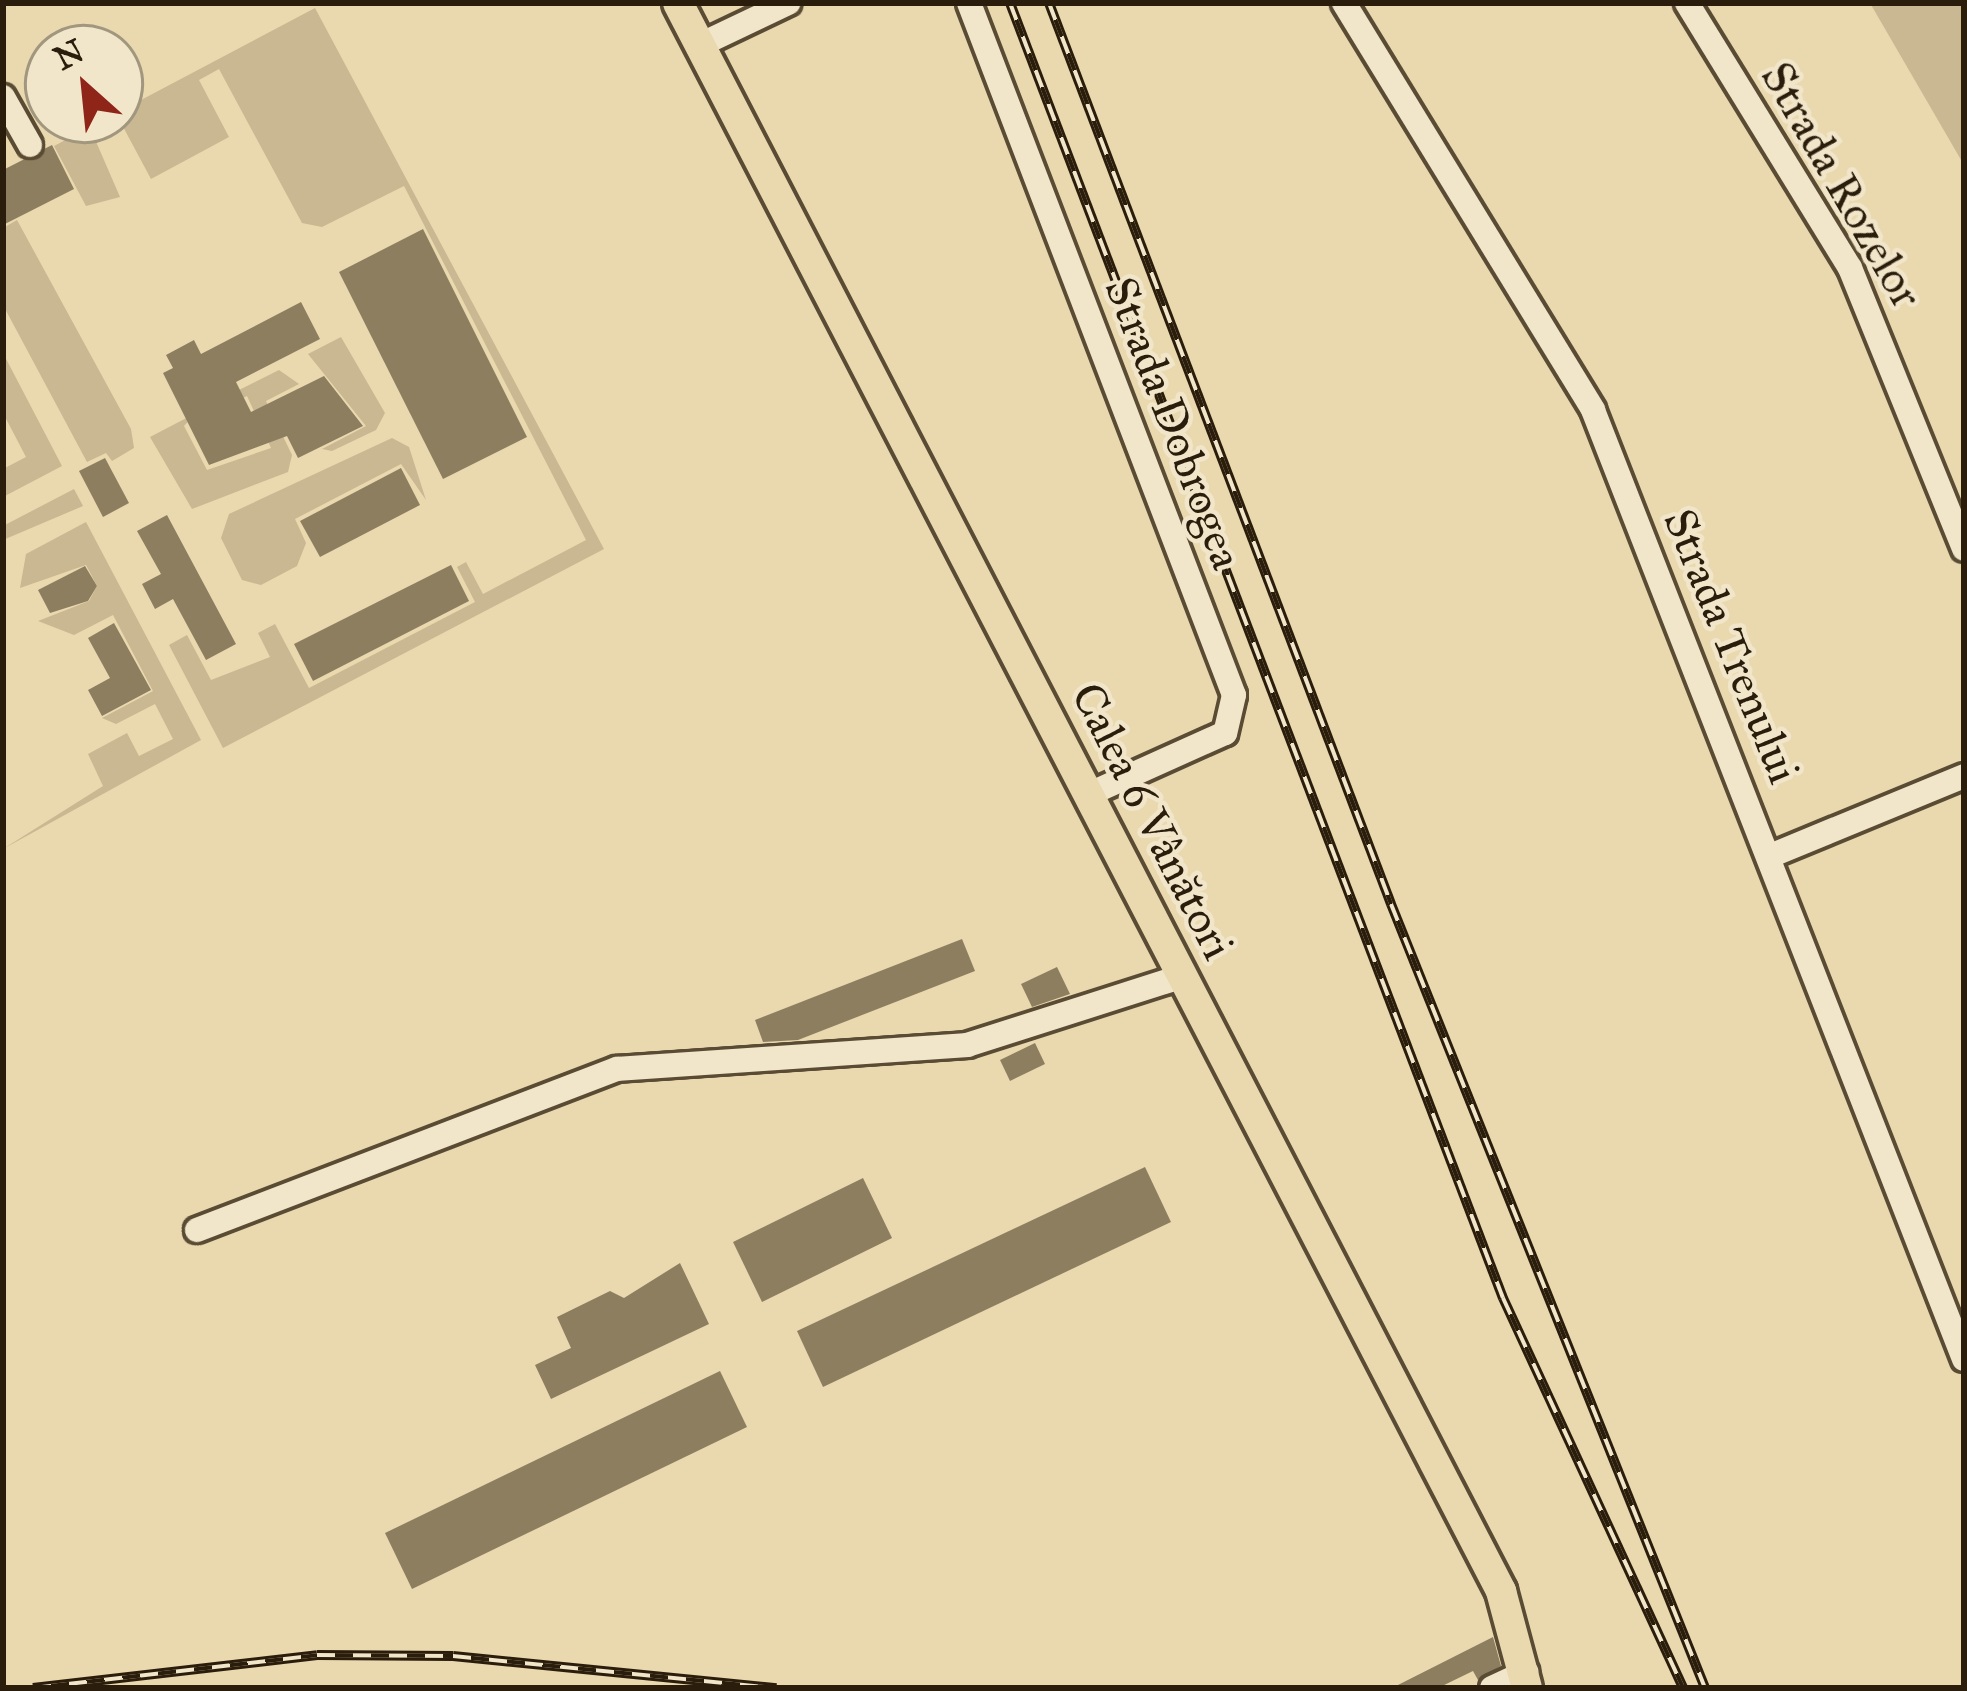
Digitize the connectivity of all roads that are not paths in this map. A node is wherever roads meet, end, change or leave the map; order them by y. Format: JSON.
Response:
{"nodes":[{"id":1,"x":678,"y":3,"type":"edge"},
{"id":2,"x":788,"y":3,"type":"edge"},
{"id":3,"x":969,"y":3,"type":"edge"},
{"id":4,"x":1344,"y":3,"type":"edge"},
{"id":5,"x":1688,"y":3,"type":"edge"},
{"id":6,"x":700,"y":45,"type":"junction"},
{"id":7,"x":3,"y":97,"type":"edge"},
{"id":8,"x":30,"y":145,"type":"dead end"},
{"id":9,"x":1964,"y":549,"type":"edge"},
{"id":10,"x":1964,"y":776,"type":"edge"},
{"id":11,"x":1089,"y":794,"type":"junction"},
{"id":12,"x":1770,"y":856,"type":"junction"},
{"id":13,"x":1183,"y":976,"type":"junction"},
{"id":14,"x":197,"y":1229,"type":"dead end"},
{"id":15,"x":1964,"y":1359,"type":"edge"},
{"id":16,"x":1527,"y":1680,"type":"edge"},
{"id":17,"x":1492,"y":1688,"type":"edge"}],
"edges":[{"from":1,"to":6,"type":"main road","name":"Calea 6 Vânători"},
{"from":2,"to":6,"type":"street"},
{"from":3,"to":11,"type":"street","name":"Strada Dobrogea"},
{"from":4,"to":12,"type":"street","name":"Strada Trenului"},
{"from":5,"to":9,"type":"street","name":"Strada Rozelor"},
{"from":6,"to":11,"type":"main road","name":"Calea 6 Vânători"},
{"from":7,"to":8,"type":"street"},
{"from":10,"to":12,"type":"street"},
{"from":11,"to":13,"type":"main road","name":"Calea 6 Vânători"},
{"from":12,"to":15,"type":"street","name":"Strada Trenului"},
{"from":13,"to":14,"type":"street"},
{"from":13,"to":16,"type":"main road","name":"Calea 6 Vânători"},
{"from":16,"to":17,"type":"street"}]}
